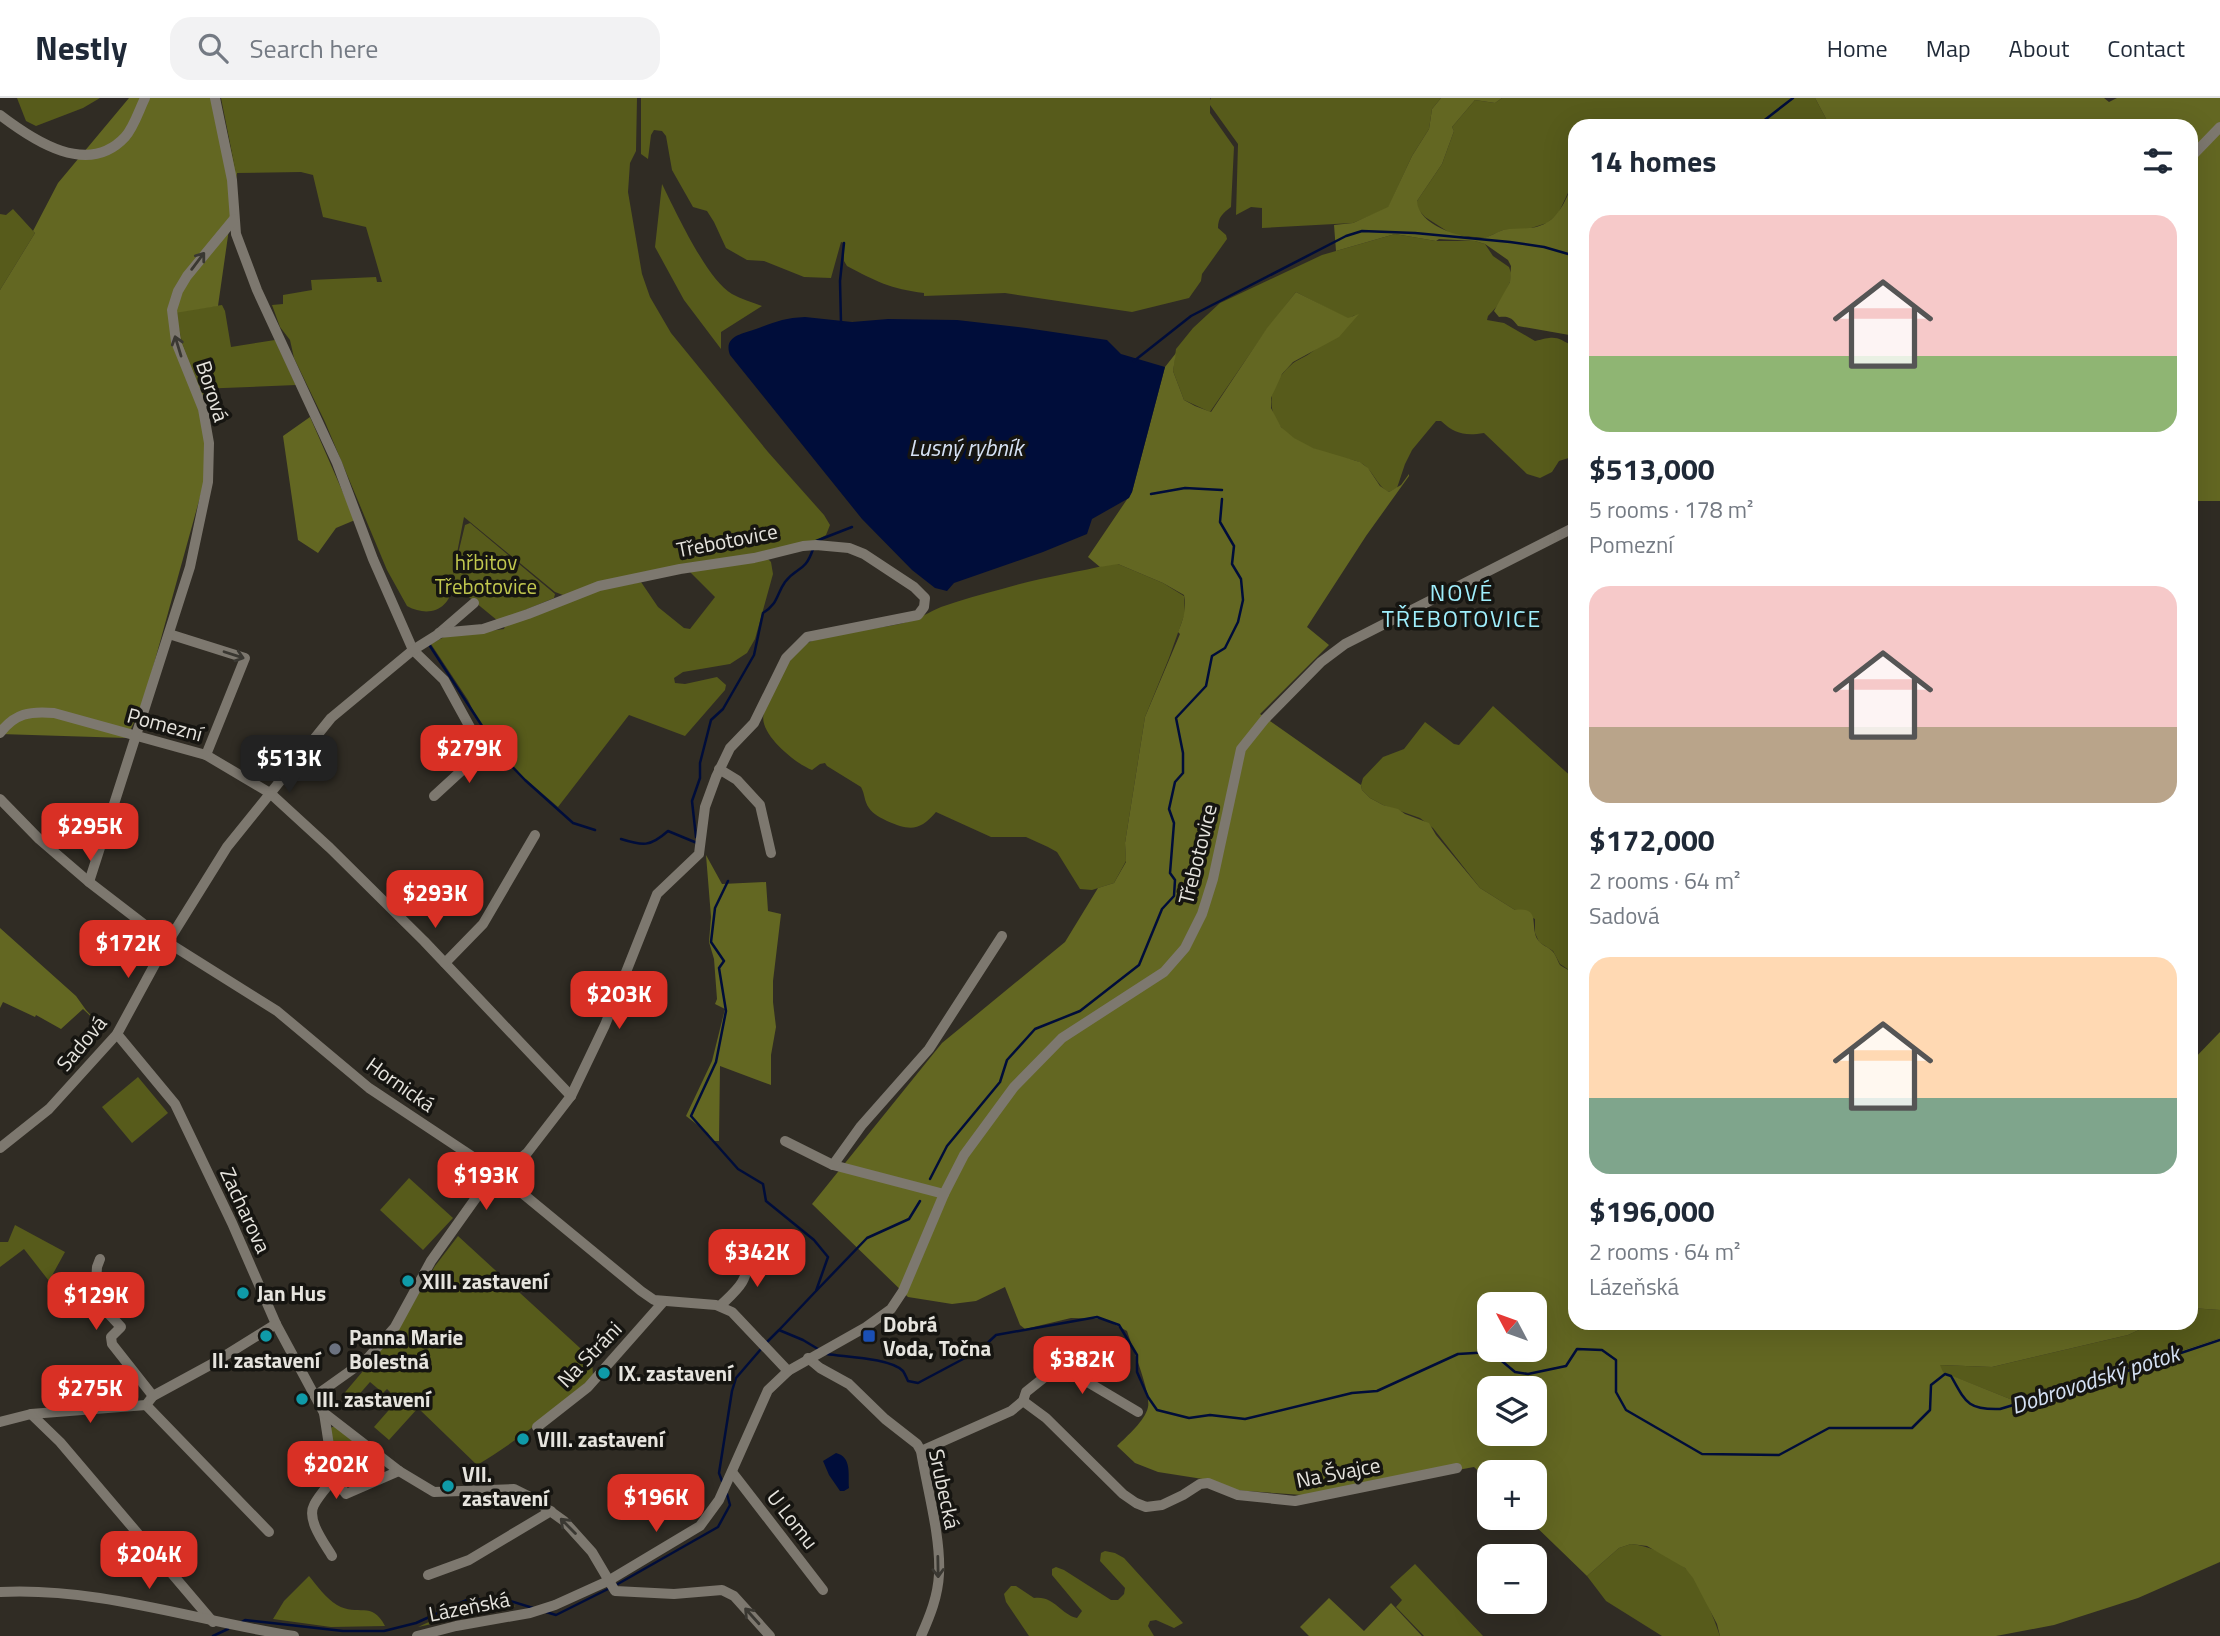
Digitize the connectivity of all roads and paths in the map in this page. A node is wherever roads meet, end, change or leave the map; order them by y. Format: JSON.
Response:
{"nodes":[{"id":1,"x":145,"y":98,"type":"edge"},
{"id":2,"x":215,"y":98,"type":"edge"},
{"id":3,"x":0,"y":115,"type":"edge"},
{"id":4,"x":2220,"y":127,"type":"edge"},
{"id":5,"x":2198,"y":150,"type":"edge"},
{"id":6,"x":234,"y":219,"type":"junction"},
{"id":7,"x":1568,"y":531,"type":"edge"},
{"id":8,"x":474,"y":603,"type":"dead end"},
{"id":9,"x":439,"y":633,"type":"junction"},
{"id":10,"x":169,"y":634,"type":"junction"},
{"id":11,"x":413,"y":650,"type":"junction"},
{"id":12,"x":0,"y":733,"type":"edge"},
{"id":13,"x":137,"y":735,"type":"junction"},
{"id":14,"x":483,"y":751,"type":"junction"},
{"id":15,"x":206,"y":755,"type":"junction"},
{"id":16,"x":493,"y":763,"type":"dead end"},
{"id":17,"x":718,"y":773,"type":"junction"},
{"id":18,"x":270,"y":793,"type":"junction"},
{"id":19,"x":434,"y":796,"type":"dead end"},
{"id":20,"x":0,"y":799,"type":"edge"},
{"id":21,"x":535,"y":835,"type":"dead end"},
{"id":22,"x":771,"y":853,"type":"dead end"},
{"id":23,"x":89,"y":882,"type":"junction"},
{"id":24,"x":1002,"y":936,"type":"dead end"},
{"id":25,"x":167,"y":942,"type":"junction"},
{"id":26,"x":445,"y":963,"type":"junction"},
{"id":27,"x":117,"y":1034,"type":"junction"},
{"id":28,"x":571,"y":1096,"type":"junction"},
{"id":29,"x":785,"y":1141,"type":"dead end"},
{"id":30,"x":0,"y":1148,"type":"edge"},
{"id":31,"x":833,"y":1165,"type":"junction"},
{"id":32,"x":500,"y":1175,"type":"junction"},
{"id":33,"x":944,"y":1194,"type":"junction"},
{"id":34,"x":100,"y":1259,"type":"dead end"},
{"id":35,"x":744,"y":1259,"type":"dead end"},
{"id":36,"x":664,"y":1301,"type":"junction"},
{"id":37,"x":720,"y":1306,"type":"junction"},
{"id":38,"x":276,"y":1324,"type":"junction"},
{"id":39,"x":810,"y":1357,"type":"junction"},
{"id":40,"x":788,"y":1371,"type":"junction"},
{"id":41,"x":315,"y":1396,"type":"junction"},
{"id":42,"x":150,"y":1400,"type":"junction"},
{"id":43,"x":1023,"y":1401,"type":"junction"},
{"id":44,"x":1138,"y":1412,"type":"dead end"},
{"id":45,"x":324,"y":1413,"type":"junction"},
{"id":46,"x":32,"y":1414,"type":"junction"},
{"id":47,"x":0,"y":1422,"type":"edge"},
{"id":48,"x":537,"y":1427,"type":"dead end"},
{"id":49,"x":921,"y":1451,"type":"junction"},
{"id":50,"x":1457,"y":1468,"type":"dead end"},
{"id":51,"x":399,"y":1471,"type":"junction"},
{"id":52,"x":730,"y":1476,"type":"junction"},
{"id":53,"x":334,"y":1478,"type":"junction"},
{"id":54,"x":551,"y":1511,"type":"junction"},
{"id":55,"x":269,"y":1532,"type":"dead end"},
{"id":56,"x":332,"y":1556,"type":"dead end"},
{"id":57,"x":428,"y":1575,"type":"dead end"},
{"id":58,"x":611,"y":1585,"type":"junction"},
{"id":59,"x":823,"y":1590,"type":"dead end"},
{"id":60,"x":0,"y":1592,"type":"edge"},
{"id":61,"x":213,"y":1622,"type":"junction"},
{"id":62,"x":238,"y":1632,"type":"edge"},
{"id":63,"x":294,"y":1636,"type":"edge"},
{"id":64,"x":417,"y":1636,"type":"edge"},
{"id":65,"x":770,"y":1636,"type":"edge"},
{"id":66,"x":922,"y":1636,"type":"edge"}],
"edges":[{"from":1,"to":3,"type":"street"},
{"from":2,"to":6,"type":"street"},
{"from":4,"to":5,"type":"street"},
{"from":10,"to":6,"type":"street","name":"Borová","one_way":true},
{"from":6,"to":11,"type":"street"},
{"from":7,"to":33,"type":"street","name":"Třebotovice"},
{"from":8,"to":9,"type":"street","name":"Sadová"},
{"from":9,"to":11,"type":"street","name":"Sadová"},
{"from":9,"to":17,"type":"street","name":"Třebotovice"},
{"from":10,"to":13,"type":"street","name":"Borová"},
{"from":10,"to":15,"type":"street","one_way":true},
{"from":11,"to":14,"type":"street"},
{"from":11,"to":18,"type":"street","name":"Sadová"},
{"from":12,"to":13,"type":"street","name":"Pomezní"},
{"from":13,"to":15,"type":"street","name":"Pomezní"},
{"from":13,"to":23,"type":"street","name":"Borová"},
{"from":14,"to":16,"type":"street"},
{"from":14,"to":19,"type":"street"},
{"from":15,"to":18,"type":"street","name":"Pomezní"},
{"from":17,"to":22,"type":"street"},
{"from":17,"to":28,"type":"street"},
{"from":18,"to":25,"type":"street","name":"Sadová"},
{"from":18,"to":26,"type":"street","name":"Pomezní"},
{"from":20,"to":23,"type":"street","name":"Hornická"},
{"from":21,"to":26,"type":"street"},
{"from":23,"to":25,"type":"street","name":"Hornická"},
{"from":24,"to":31,"type":"street"},
{"from":25,"to":27,"type":"street","name":"Sadová"},
{"from":25,"to":32,"type":"street","name":"Hornická"},
{"from":26,"to":28,"type":"street","name":"Pomezní"},
{"from":27,"to":30,"type":"street","name":"Sadová"},
{"from":27,"to":38,"type":"street","name":"Zacharova"},
{"from":28,"to":32,"type":"street"},
{"from":29,"to":31,"type":"street"},
{"from":31,"to":33,"type":"street"},
{"from":32,"to":36,"type":"street","name":"Hornická"},
{"from":32,"to":41,"type":"street"},
{"from":33,"to":39,"type":"street","name":"Třebotovice"},
{"from":34,"to":42,"type":"street"},
{"from":35,"to":37,"type":"street"},
{"from":36,"to":37,"type":"street","name":"Hornická"},
{"from":36,"to":48,"type":"street","name":"Na Stráni"},
{"from":37,"to":40,"type":"street"},
{"from":38,"to":41,"type":"street","name":"Zacharova"},
{"from":38,"to":42,"type":"street"},
{"from":39,"to":40,"type":"street"},
{"from":39,"to":49,"type":"street","name":"Srubecká"},
{"from":40,"to":52,"type":"street"},
{"from":41,"to":45,"type":"street","name":"Zacharova"},
{"from":42,"to":46,"type":"street"},
{"from":42,"to":55,"type":"street"},
{"from":43,"to":44,"type":"street"},
{"from":43,"to":49,"type":"street"},
{"from":43,"to":50,"type":"street","name":"Na Švajce"},
{"from":45,"to":51,"type":"street","name":"Zacharova"},
{"from":45,"to":53,"type":"street","name":"Zacharova"},
{"from":46,"to":47,"type":"street"},
{"from":46,"to":61,"type":"street"},
{"from":49,"to":66,"type":"street","name":"Srubecká","one_way":true},
{"from":51,"to":53,"type":"street"},
{"from":51,"to":54,"type":"street","name":"Zacharova"},
{"from":52,"to":58,"type":"street"},
{"from":52,"to":59,"type":"street","name":"U Lomu"},
{"from":53,"to":56,"type":"street"},
{"from":54,"to":57,"type":"street"},
{"from":58,"to":54,"type":"street","name":"Zacharova","one_way":true},
{"from":58,"to":64,"type":"street","name":"Lázeňská"},
{"from":65,"to":58,"type":"street","one_way":true},
{"from":60,"to":61,"type":"street"},
{"from":61,"to":62,"type":"street"},
{"from":62,"to":63,"type":"street"}]}
